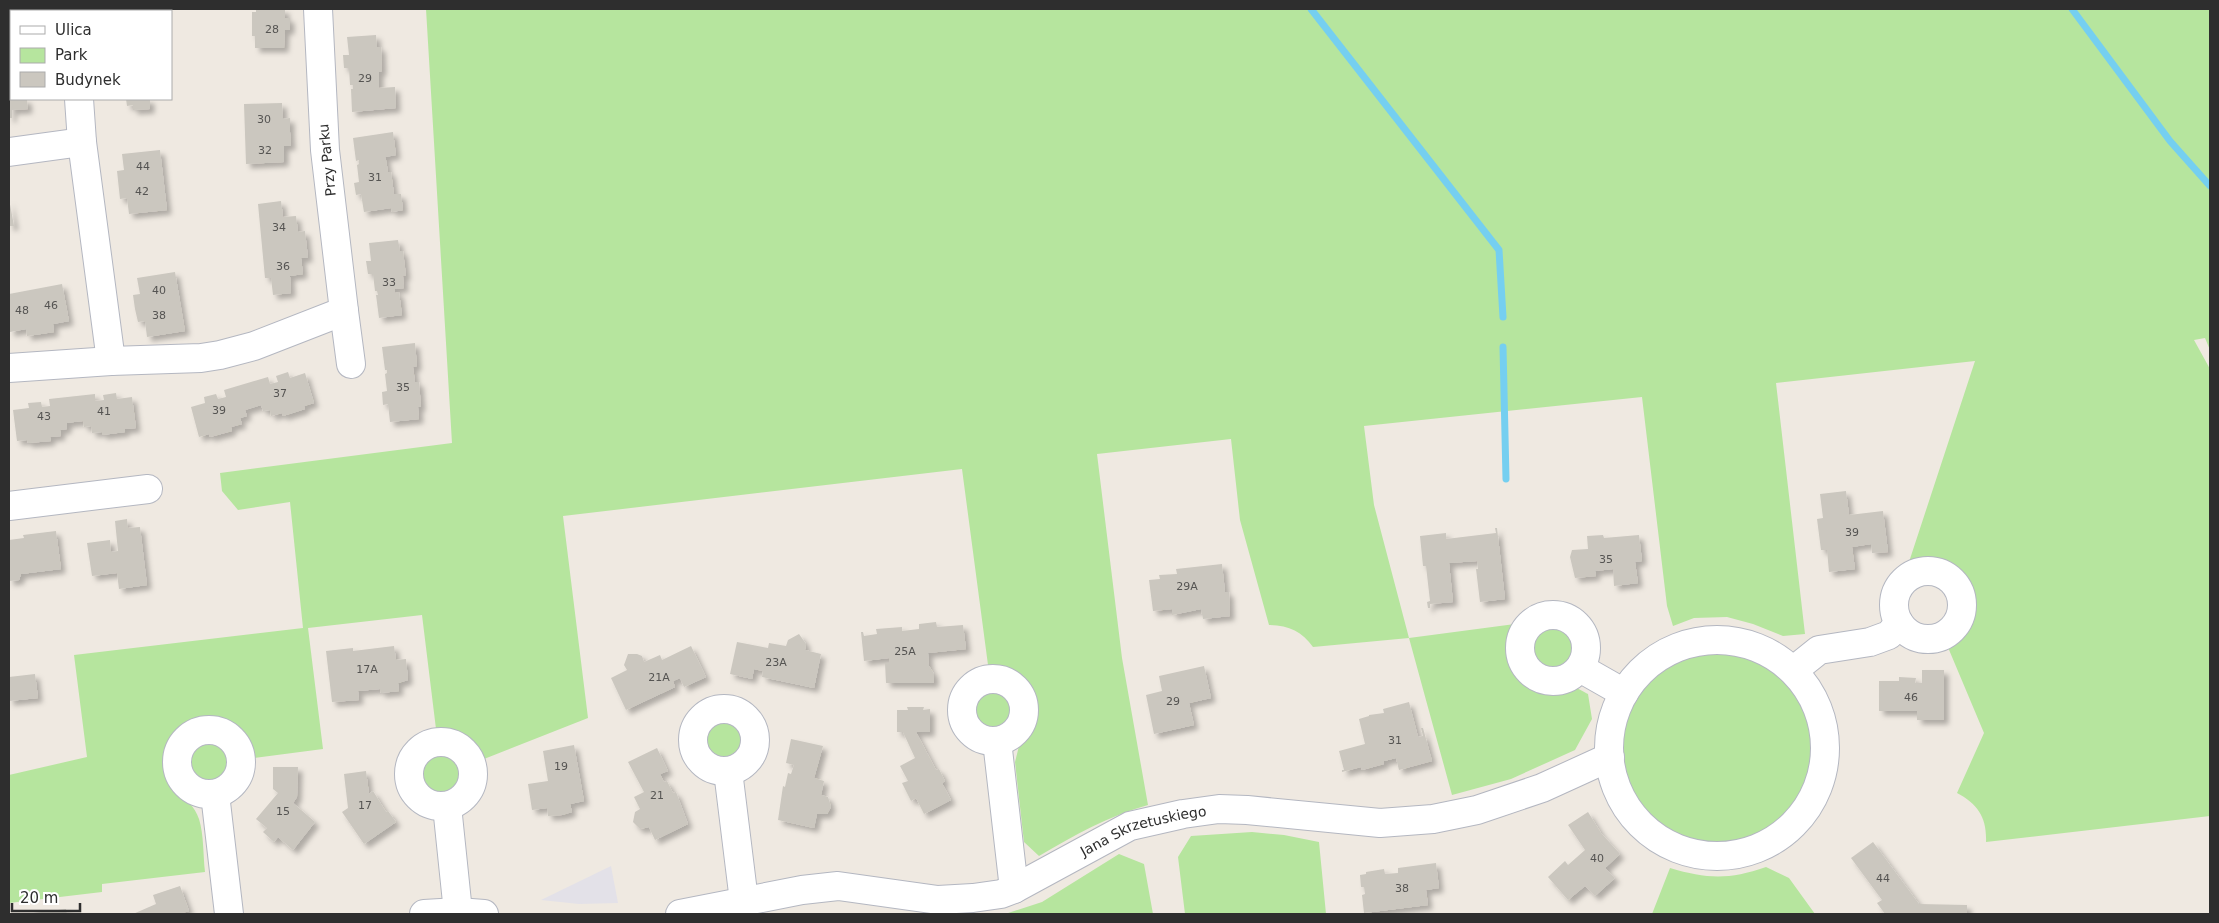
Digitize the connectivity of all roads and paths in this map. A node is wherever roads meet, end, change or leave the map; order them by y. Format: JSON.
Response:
{"nodes":[{"id":1,"x":318,"y":9,"type":"edge"},
{"id":2,"x":79,"y":100,"type":"edge"},
{"id":3,"x":82,"y":142,"type":"junction"},
{"id":4,"x":9,"y":152,"type":"edge"},
{"id":5,"x":344,"y":311,"type":"junction"},
{"id":6,"x":111,"y":361,"type":"junction"},
{"id":7,"x":351,"y":364,"type":"dead end"},
{"id":8,"x":9,"y":368,"type":"edge"},
{"id":9,"x":148,"y":490,"type":"dead end"},
{"id":10,"x":9,"y":506,"type":"edge"},
{"id":11,"x":1898,"y":623,"type":"dead end"},
{"id":12,"x":1580,"y":668,"type":"dead end"},
{"id":13,"x":1794,"y":670,"type":"junction"},
{"id":14,"x":1624,"y":693,"type":"junction"},
{"id":15,"x":997,"y":741,"type":"dead end"},
{"id":16,"x":1610,"y":757,"type":"junction"},
{"id":17,"x":728,"y":771,"type":"dead end"},
{"id":18,"x":215,"y":794,"type":"dead end"},
{"id":19,"x":447,"y":806,"type":"dead end"},
{"id":20,"x":1014,"y":889,"type":"junction"},
{"id":21,"x":744,"y":901,"type":"junction"},
{"id":22,"x":458,"y":912,"type":"junction"},
{"id":23,"x":230,"y":914,"type":"edge"},
{"id":24,"x":424,"y":914,"type":"edge"},
{"id":25,"x":484,"y":914,"type":"edge"},
{"id":26,"x":680,"y":914,"type":"edge"}],
"edges":[{"from":1,"to":5,"type":"street","name":"Przy Parku"},
{"from":2,"to":3,"type":"street"},
{"from":3,"to":4,"type":"street"},
{"from":3,"to":6,"type":"street"},
{"from":5,"to":6,"type":"street"},
{"from":5,"to":7,"type":"street","name":"Przy Parku"},
{"from":6,"to":8,"type":"street"},
{"from":9,"to":10,"type":"street"},
{"from":11,"to":13,"type":"street"},
{"from":12,"to":14,"type":"street"},
{"from":13,"to":14,"type":"street"},
{"from":13,"to":16,"type":"street"},
{"from":14,"to":16,"type":"street"},
{"from":15,"to":20,"type":"street"},
{"from":16,"to":20,"type":"street","name":"Jana Skrzetuskiego"},
{"from":17,"to":21,"type":"street"},
{"from":18,"to":23,"type":"street"},
{"from":19,"to":22,"type":"street"},
{"from":20,"to":21,"type":"street","name":"Jana Skrzetuskiego"},
{"from":21,"to":26,"type":"street","name":"Jana Skrzetuskiego"},
{"from":22,"to":24,"type":"street"},
{"from":22,"to":25,"type":"street"}]}
